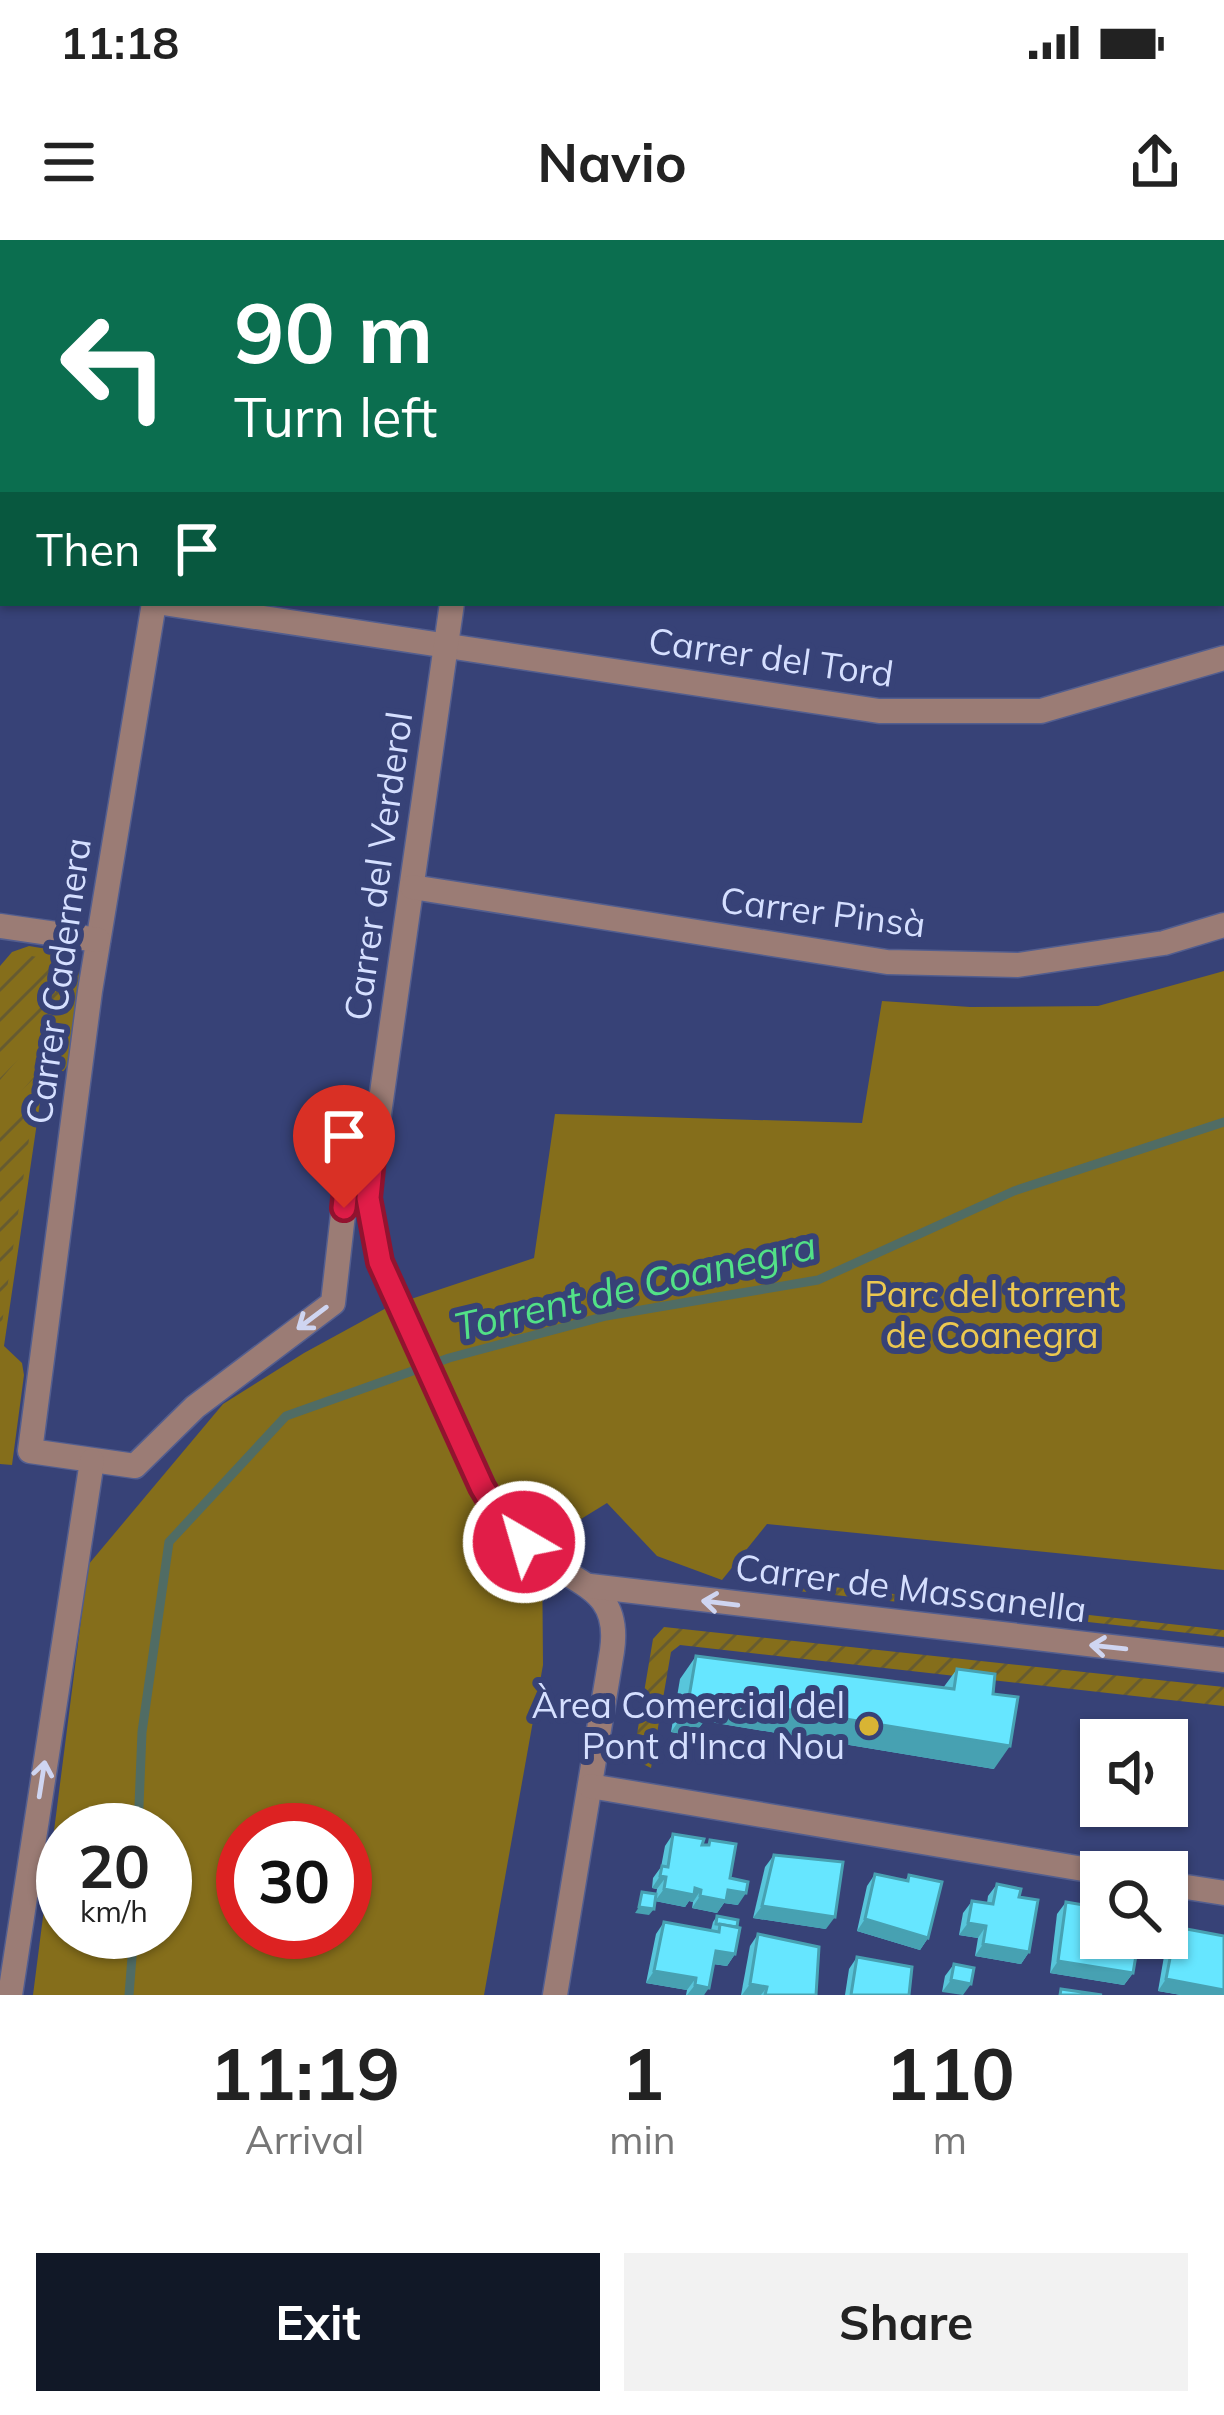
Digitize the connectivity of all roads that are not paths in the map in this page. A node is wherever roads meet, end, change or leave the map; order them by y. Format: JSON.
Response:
{"nodes":[{"id":1,"x":158,"y":606,"type":"edge"},
{"id":2,"x":178,"y":606,"type":"edge"},
{"id":3,"x":452,"y":606,"type":"edge"},
{"id":4,"x":445,"y":647,"type":"junction"},
{"id":5,"x":1224,"y":658,"type":"edge"},
{"id":6,"x":412,"y":887,"type":"junction"},
{"id":7,"x":1224,"y":925,"type":"edge"},
{"id":8,"x":0,"y":926,"type":"edge"},
{"id":9,"x":98,"y":940,"type":"junction"},
{"id":10,"x":374,"y":1139,"type":"junction"},
{"id":11,"x":92,"y":1461,"type":"junction"},
{"id":12,"x":584,"y":1583,"type":"junction"},
{"id":13,"x":1224,"y":1660,"type":"edge"},
{"id":14,"x":590,"y":1786,"type":"junction"},
{"id":15,"x":1080,"y":1868,"type":"edge"},
{"id":16,"x":1188,"y":1887,"type":"edge"},
{"id":17,"x":1224,"y":1893,"type":"edge"},
{"id":18,"x":9,"y":1935,"type":"edge"},
{"id":19,"x":10,"y":1995,"type":"edge"},
{"id":20,"x":555,"y":1995,"type":"edge"}],
"edges":[{"from":1,"to":9,"type":"street","name":"Carrer Cadernera"},
{"from":2,"to":4,"type":"street","name":"Carrer del Tord"},
{"from":3,"to":4,"type":"street","name":"Carrer del Verderol"},
{"from":4,"to":5,"type":"street","name":"Carrer del Tord"},
{"from":4,"to":6,"type":"street","name":"Carrer del Verderol"},
{"from":6,"to":7,"type":"street","name":"Carrer Pinsà"},
{"from":6,"to":10,"type":"street","name":"Carrer del Verderol"},
{"from":8,"to":9,"type":"street"},
{"from":9,"to":11,"type":"street","name":"Carrer Cadernera"},
{"from":10,"to":11,"type":"street","one_way":true},
{"from":10,"to":12,"type":"street","name":"Carrer del Verderol"},
{"from":18,"to":11,"type":"street","one_way":true},
{"from":13,"to":12,"type":"street","name":"Carrer de Massanella","one_way":true},
{"from":12,"to":14,"type":"street"},
{"from":14,"to":15,"type":"street"},
{"from":14,"to":20,"type":"street"},
{"from":16,"to":17,"type":"street"},
{"from":18,"to":19,"type":"street"}]}
